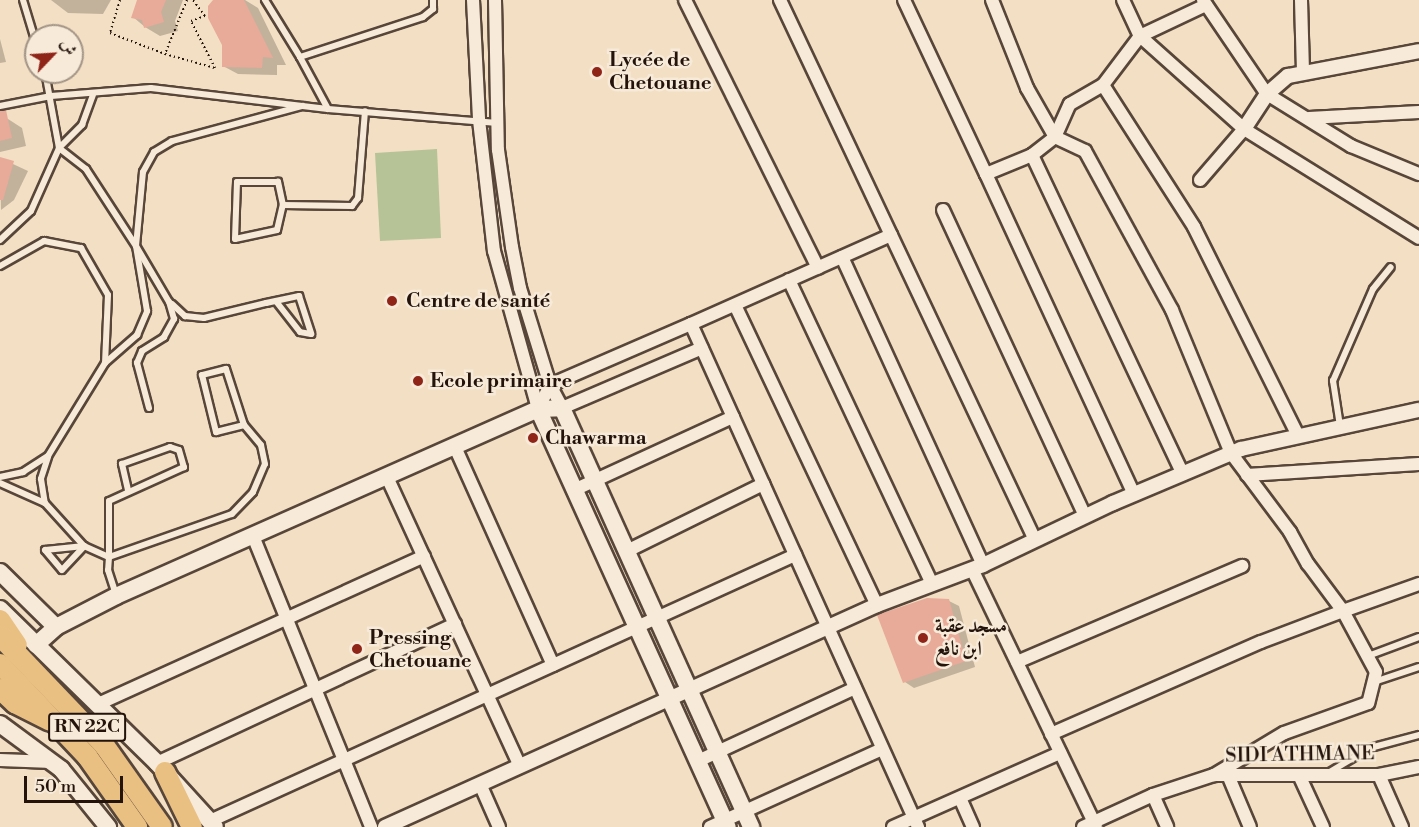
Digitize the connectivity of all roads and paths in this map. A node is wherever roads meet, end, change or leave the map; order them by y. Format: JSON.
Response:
{"nodes":[{"id":1,"x":23,"y":0,"type":"edge"},
{"id":2,"x":120,"y":0,"type":"edge"},
{"id":3,"x":187,"y":0,"type":"edge"},
{"id":4,"x":193,"y":0,"type":"edge"},
{"id":5,"x":265,"y":0,"type":"edge"},
{"id":6,"x":433,"y":0,"type":"edge"},
{"id":7,"x":473,"y":0,"type":"edge"},
{"id":8,"x":495,"y":0,"type":"edge"},
{"id":9,"x":685,"y":0,"type":"edge"},
{"id":10,"x":780,"y":0,"type":"edge"},
{"id":11,"x":904,"y":0,"type":"edge"},
{"id":12,"x":992,"y":0,"type":"edge"},
{"id":13,"x":1123,"y":0,"type":"edge"},
{"id":14,"x":1300,"y":0,"type":"edge"},
{"id":15,"x":1204,"y":2,"type":"edge"},
{"id":16,"x":30,"y":24,"type":"edge"},
{"id":17,"x":1140,"y":36,"type":"junction"},
{"id":18,"x":1419,"y":51,"type":"edge"},
{"id":19,"x":165,"y":54,"type":"junction"},
{"id":20,"x":300,"y":57,"type":"junction"},
{"id":21,"x":1303,"y":70,"type":"junction"},
{"id":22,"x":48,"y":84,"type":"edge"},
{"id":23,"x":1103,"y":85,"type":"junction"},
{"id":24,"x":1267,"y":94,"type":"junction"},
{"id":25,"x":93,"y":95,"type":"junction"},
{"id":26,"x":51,"y":96,"type":"junction"},
{"id":27,"x":0,"y":106,"type":"edge"},
{"id":28,"x":304,"y":106,"type":"junction"},
{"id":29,"x":328,"y":109,"type":"junction"},
{"id":30,"x":365,"y":111,"type":"junction"},
{"id":31,"x":1419,"y":112,"type":"edge"},
{"id":32,"x":1309,"y":118,"type":"junction"},
{"id":33,"x":479,"y":120,"type":"junction"},
{"id":34,"x":498,"y":123,"type":"junction"},
{"id":35,"x":1244,"y":129,"type":"junction"},
{"id":36,"x":1055,"y":137,"type":"junction"},
{"id":37,"x":59,"y":148,"type":"junction"},
{"id":38,"x":1032,"y":155,"type":"junction"},
{"id":39,"x":986,"y":174,"type":"junction"},
{"id":40,"x":1419,"y":174,"type":"edge"},
{"id":41,"x":1200,"y":180,"type":"dead end"},
{"id":42,"x":283,"y":205,"type":"junction"},
{"id":43,"x":943,"y":210,"type":"dead end"},
{"id":44,"x":891,"y":235,"type":"junction"},
{"id":45,"x":1419,"y":238,"type":"edge"},
{"id":46,"x":0,"y":240,"type":"edge"},
{"id":47,"x":136,"y":246,"type":"junction"},
{"id":48,"x":512,"y":247,"type":"junction"},
{"id":49,"x":494,"y":251,"type":"junction"},
{"id":50,"x":842,"y":257,"type":"junction"},
{"id":51,"x":0,"y":266,"type":"edge"},
{"id":52,"x":818,"y":267,"type":"junction"},
{"id":53,"x":1391,"y":267,"type":"dead end"},
{"id":54,"x":789,"y":280,"type":"junction"},
{"id":55,"x":276,"y":301,"type":"junction"},
{"id":56,"x":169,"y":302,"type":"junction"},
{"id":57,"x":735,"y":305,"type":"junction"},
{"id":58,"x":691,"y":324,"type":"junction"},
{"id":59,"x":702,"y":348,"type":"junction"},
{"id":60,"x":105,"y":363,"type":"junction"},
{"id":61,"x":550,"y":386,"type":"junction"},
{"id":62,"x":149,"y":408,"type":"dead end"},
{"id":63,"x":562,"y":408,"type":"junction"},
{"id":64,"x":538,"y":409,"type":"junction"},
{"id":65,"x":1419,"y":410,"type":"edge"},
{"id":66,"x":733,"y":417,"type":"junction"},
{"id":67,"x":243,"y":425,"type":"junction"},
{"id":68,"x":1340,"y":427,"type":"junction"},
{"id":69,"x":1298,"y":436,"type":"junction"},
{"id":70,"x":455,"y":447,"type":"junction"},
{"id":71,"x":1231,"y":453,"type":"junction"},
{"id":72,"x":48,"y":456,"type":"junction"},
{"id":73,"x":1419,"y":464,"type":"edge"},
{"id":74,"x":1183,"y":474,"type":"junction"},
{"id":75,"x":1247,"y":475,"type":"junction"},
{"id":76,"x":0,"y":477,"type":"edge"},
{"id":77,"x":387,"y":477,"type":"junction"},
{"id":78,"x":594,"y":479,"type":"junction"},
{"id":79,"x":0,"y":483,"type":"edge"},
{"id":80,"x":763,"y":484,"type":"junction"},
{"id":81,"x":128,"y":490,"type":"junction"},
{"id":82,"x":574,"y":490,"type":"junction"},
{"id":83,"x":1134,"y":494,"type":"junction"},
{"id":84,"x":45,"y":503,"type":"junction"},
{"id":85,"x":1085,"y":516,"type":"junction"},
{"id":86,"x":253,"y":536,"type":"junction"},
{"id":87,"x":1035,"y":540,"type":"junction"},
{"id":88,"x":84,"y":546,"type":"junction"},
{"id":89,"x":627,"y":551,"type":"junction"},
{"id":90,"x":795,"y":555,"type":"junction"},
{"id":91,"x":424,"y":556,"type":"junction"},
{"id":92,"x":109,"y":557,"type":"junction"},
{"id":93,"x":1242,"y":566,"type":"dead end"},
{"id":94,"x":978,"y":567,"type":"junction"},
{"id":95,"x":0,"y":572,"type":"edge"},
{"id":96,"x":1419,"y":584,"type":"edge"},
{"id":97,"x":932,"y":585,"type":"junction"},
{"id":98,"x":116,"y":596,"type":"junction"},
{"id":99,"x":878,"y":605,"type":"junction"},
{"id":100,"x":0,"y":609,"type":"edge"},
{"id":101,"x":1343,"y":611,"type":"junction"},
{"id":102,"x":286,"y":618,"type":"junction"},
{"id":103,"x":657,"y":618,"type":"junction"},
{"id":104,"x":0,"y":620,"type":"edge"},
{"id":105,"x":455,"y":624,"type":"junction"},
{"id":106,"x":56,"y":627,"type":"junction"},
{"id":107,"x":637,"y":627,"type":"junction"},
{"id":108,"x":831,"y":629,"type":"junction"},
{"id":109,"x":0,"y":636,"type":"edge"},
{"id":110,"x":1419,"y":637,"type":"edge"},
{"id":111,"x":36,"y":645,"type":"junction"},
{"id":112,"x":1367,"y":657,"type":"junction"},
{"id":113,"x":1017,"y":662,"type":"junction"},
{"id":114,"x":0,"y":664,"type":"edge"},
{"id":115,"x":553,"y":665,"type":"junction"},
{"id":116,"x":1419,"y":667,"type":"edge"},
{"id":117,"x":38,"y":674,"type":"junction"},
{"id":118,"x":1373,"y":682,"type":"junction"},
{"id":119,"x":855,"y":688,"type":"junction"},
{"id":120,"x":315,"y":689,"type":"junction"},
{"id":121,"x":689,"y":689,"type":"junction"},
{"id":122,"x":2,"y":695,"type":"edge"},
{"id":123,"x":488,"y":695,"type":"junction"},
{"id":124,"x":670,"y":699,"type":"junction"},
{"id":125,"x":96,"y":705,"type":"junction"},
{"id":126,"x":0,"y":724,"type":"edge"},
{"id":127,"x":60,"y":725,"type":"junction"},
{"id":128,"x":1051,"y":734,"type":"junction"},
{"id":129,"x":1419,"y":735,"type":"edge"},
{"id":130,"x":882,"y":749,"type":"junction"},
{"id":131,"x":717,"y":752,"type":"junction"},
{"id":132,"x":1060,"y":753,"type":"junction"},
{"id":133,"x":0,"y":759,"type":"edge"},
{"id":134,"x":344,"y":760,"type":"junction"},
{"id":135,"x":698,"y":761,"type":"junction"},
{"id":136,"x":52,"y":762,"type":"junction"},
{"id":137,"x":520,"y":766,"type":"junction"},
{"id":138,"x":1419,"y":767,"type":"edge"},
{"id":139,"x":161,"y":768,"type":"junction"},
{"id":140,"x":1214,"y":775,"type":"junction"},
{"id":141,"x":1228,"y":775,"type":"junction"},
{"id":142,"x":1299,"y":775,"type":"junction"},
{"id":143,"x":1325,"y":775,"type":"junction"},
{"id":144,"x":1379,"y":775,"type":"junction"},
{"id":145,"x":480,"y":784,"type":"junction"},
{"id":146,"x":1153,"y":795,"type":"junction"},
{"id":147,"x":960,"y":798,"type":"junction"},
{"id":148,"x":748,"y":820,"type":"edge"},
{"id":149,"x":916,"y":823,"type":"edge"},
{"id":150,"x":206,"y":825,"type":"edge"},
{"id":151,"x":721,"y":825,"type":"edge"},
{"id":152,"x":1091,"y":825,"type":"edge"},
{"id":153,"x":108,"y":827,"type":"edge"},
{"id":154,"x":137,"y":827,"type":"edge"},
{"id":155,"x":162,"y":827,"type":"edge"},
{"id":156,"x":371,"y":827,"type":"edge"},
{"id":157,"x":385,"y":827,"type":"edge"},
{"id":158,"x":499,"y":827,"type":"edge"},
{"id":159,"x":893,"y":827,"type":"edge"},
{"id":160,"x":973,"y":827,"type":"edge"},
{"id":161,"x":1167,"y":827,"type":"edge"},
{"id":162,"x":1250,"y":827,"type":"edge"},
{"id":163,"x":1323,"y":827,"type":"edge"},
{"id":164,"x":1402,"y":827,"type":"edge"}],
"edges":[{"from":1,"to":16,"type":"lane"},
{"from":2,"to":19,"type":"path"},
{"from":3,"to":19,"type":"path"},
{"from":4,"to":19,"type":"path"},
{"from":5,"to":20,"type":"lane"},
{"from":6,"to":20,"type":"lane"},
{"from":7,"to":33,"type":"street"},
{"from":8,"to":34,"type":"street"},
{"from":9,"to":52,"type":"street"},
{"from":10,"to":44,"type":"street"},
{"from":11,"to":39,"type":"street"},
{"from":12,"to":36,"type":"street"},
{"from":13,"to":17,"type":"street"},
{"from":14,"to":21,"type":"street"},
{"from":15,"to":17,"type":"street"},
{"from":15,"to":24,"type":"street"},
{"from":17,"to":23,"type":"street"},
{"from":17,"to":35,"type":"street"},
{"from":18,"to":21,"type":"street"},
{"from":20,"to":29,"type":"lane"},
{"from":21,"to":24,"type":"street"},
{"from":22,"to":26,"type":"lane"},
{"from":23,"to":36,"type":"street"},
{"from":23,"to":69,"type":"street"},
{"from":24,"to":32,"type":"street"},
{"from":24,"to":35,"type":"street"},
{"from":25,"to":26,"type":"lane"},
{"from":25,"to":28,"type":"lane"},
{"from":25,"to":37,"type":"lane"},
{"from":26,"to":27,"type":"lane"},
{"from":26,"to":37,"type":"lane"},
{"from":28,"to":29,"type":"lane"},
{"from":28,"to":47,"type":"lane"},
{"from":29,"to":30,"type":"lane"},
{"from":30,"to":33,"type":"lane"},
{"from":30,"to":42,"type":"lane"},
{"from":31,"to":32,"type":"street"},
{"from":32,"to":40,"type":"street"},
{"from":33,"to":34,"type":"lane"},
{"from":33,"to":49,"type":"street"},
{"from":34,"to":48,"type":"street"},
{"from":35,"to":41,"type":"street"},
{"from":35,"to":45,"type":"street"},
{"from":36,"to":38,"type":"street"},
{"from":36,"to":71,"type":"street"},
{"from":37,"to":46,"type":"lane"},
{"from":37,"to":47,"type":"lane"},
{"from":38,"to":39,"type":"street"},
{"from":38,"to":74,"type":"street"},
{"from":39,"to":83,"type":"street"},
{"from":42,"to":42,"type":"lane"},
{"from":43,"to":85,"type":"street"},
{"from":44,"to":50,"type":"street"},
{"from":44,"to":87,"type":"street"},
{"from":47,"to":56,"type":"lane"},
{"from":47,"to":60,"type":"lane"},
{"from":48,"to":49,"type":"street"},
{"from":48,"to":61,"type":"street"},
{"from":49,"to":64,"type":"street"},
{"from":50,"to":52,"type":"street"},
{"from":50,"to":94,"type":"street"},
{"from":51,"to":60,"type":"lane"},
{"from":52,"to":54,"type":"street"},
{"from":53,"to":68,"type":"lane"},
{"from":54,"to":57,"type":"street"},
{"from":54,"to":97,"type":"street"},
{"from":55,"to":55,"type":"lane"},
{"from":55,"to":56,"type":"lane"},
{"from":56,"to":62,"type":"lane"},
{"from":57,"to":58,"type":"street"},
{"from":57,"to":99,"type":"street"},
{"from":58,"to":59,"type":"street"},
{"from":58,"to":61,"type":"street"},
{"from":59,"to":63,"type":"street"},
{"from":59,"to":66,"type":"street"},
{"from":60,"to":72,"type":"lane"},
{"from":61,"to":63,"type":"street"},
{"from":61,"to":64,"type":"street"},
{"from":63,"to":64,"type":"main road"},
{"from":63,"to":78,"type":"main road"},
{"from":64,"to":70,"type":"main road"},
{"from":64,"to":82,"type":"main road"},
{"from":65,"to":68,"type":"street"},
{"from":66,"to":78,"type":"street"},
{"from":66,"to":80,"type":"street"},
{"from":67,"to":67,"type":"lane"},
{"from":67,"to":92,"type":"lane"},
{"from":68,"to":69,"type":"street"},
{"from":69,"to":71,"type":"street"},
{"from":70,"to":77,"type":"main road"},
{"from":70,"to":115,"type":"street"},
{"from":71,"to":74,"type":"street"},
{"from":71,"to":75,"type":"street"},
{"from":72,"to":76,"type":"lane"},
{"from":72,"to":84,"type":"lane"},
{"from":73,"to":75,"type":"street"},
{"from":74,"to":83,"type":"street"},
{"from":75,"to":101,"type":"street"},
{"from":77,"to":86,"type":"main road"},
{"from":77,"to":91,"type":"street"},
{"from":78,"to":82,"type":"street"},
{"from":78,"to":89,"type":"main road"},
{"from":79,"to":84,"type":"lane"},
{"from":80,"to":89,"type":"street"},
{"from":80,"to":90,"type":"street"},
{"from":81,"to":81,"type":"lane"},
{"from":81,"to":92,"type":"lane"},
{"from":82,"to":107,"type":"main road"},
{"from":83,"to":85,"type":"street"},
{"from":84,"to":88,"type":"lane"},
{"from":85,"to":87,"type":"street"},
{"from":86,"to":98,"type":"main road"},
{"from":86,"to":102,"type":"street"},
{"from":87,"to":94,"type":"street"},
{"from":88,"to":88,"type":"lane"},
{"from":88,"to":92,"type":"lane"},
{"from":89,"to":103,"type":"main road"},
{"from":90,"to":103,"type":"street"},
{"from":90,"to":108,"type":"street"},
{"from":91,"to":102,"type":"street"},
{"from":91,"to":105,"type":"street"},
{"from":92,"to":98,"type":"lane"},
{"from":93,"to":113,"type":"street"},
{"from":94,"to":97,"type":"street"},
{"from":94,"to":113,"type":"street"},
{"from":95,"to":106,"type":"main road"},
{"from":96,"to":101,"type":"street"},
{"from":97,"to":99,"type":"street"},
{"from":98,"to":106,"type":"main road"},
{"from":99,"to":108,"type":"street"},
{"from":100,"to":111,"type":"main road"},
{"from":101,"to":112,"type":"street"},
{"from":101,"to":128,"type":"street"},
{"from":102,"to":120,"type":"street"},
{"from":102,"to":125,"type":"street"},
{"from":103,"to":107,"type":"street"},
{"from":103,"to":121,"type":"main road"},
{"from":104,"to":117,"type":"highway"},
{"from":105,"to":120,"type":"street"},
{"from":105,"to":123,"type":"street"},
{"from":106,"to":111,"type":"main road"},
{"from":107,"to":115,"type":"street"},
{"from":107,"to":124,"type":"main road"},
{"from":108,"to":119,"type":"street"},
{"from":108,"to":121,"type":"street"},
{"from":109,"to":117,"type":"highway","number":"RN 22C"},
{"from":110,"to":112,"type":"lane"},
{"from":111,"to":125,"type":"main road"},
{"from":112,"to":118,"type":"street"},
{"from":113,"to":128,"type":"street"},
{"from":114,"to":127,"type":"highway","number":"RN 22C"},
{"from":115,"to":123,"type":"street"},
{"from":116,"to":118,"type":"lane"},
{"from":117,"to":155,"type":"highway","number":"RN 22C"},
{"from":118,"to":140,"type":"street"},
{"from":119,"to":130,"type":"street"},
{"from":119,"to":131,"type":"street"},
{"from":120,"to":134,"type":"street"},
{"from":120,"to":139,"type":"street"},
{"from":121,"to":124,"type":"street"},
{"from":121,"to":131,"type":"main road"},
{"from":122,"to":127,"type":"highway"},
{"from":123,"to":134,"type":"street"},
{"from":123,"to":137,"type":"street"},
{"from":124,"to":135,"type":"main road"},
{"from":124,"to":137,"type":"street"},
{"from":125,"to":139,"type":"main road"},
{"from":126,"to":136,"type":"main road"},
{"from":127,"to":154,"type":"highway","number":"RN 22C"},
{"from":128,"to":132,"type":"street"},
{"from":129,"to":143,"type":"lane"},
{"from":130,"to":148,"type":"street"},
{"from":130,"to":149,"type":"street"},
{"from":131,"to":135,"type":"street"},
{"from":131,"to":148,"type":"main road"},
{"from":132,"to":147,"type":"street"},
{"from":132,"to":152,"type":"street"},
{"from":133,"to":136,"type":"street"},
{"from":134,"to":150,"type":"street"},
{"from":134,"to":156,"type":"street"},
{"from":135,"to":151,"type":"main road"},
{"from":136,"to":153,"type":"main road"},
{"from":137,"to":145,"type":"street"},
{"from":138,"to":144,"type":"street","name":"SIDI ATHMANE"},
{"from":139,"to":150,"type":"highway"},
{"from":140,"to":141,"type":"street","name":"SIDI ATHMANE"},
{"from":140,"to":146,"type":"street","name":"SIDI ATHMANE"},
{"from":141,"to":142,"type":"street","name":"SIDI ATHMANE"},
{"from":141,"to":162,"type":"street"},
{"from":142,"to":143,"type":"street","name":"SIDI ATHMANE"},
{"from":142,"to":163,"type":"street"},
{"from":143,"to":144,"type":"street","name":"SIDI ATHMANE"},
{"from":144,"to":164,"type":"street"},
{"from":145,"to":157,"type":"street"},
{"from":145,"to":158,"type":"street"},
{"from":146,"to":152,"type":"street","name":"SIDI ATHMANE"},
{"from":146,"to":161,"type":"street"},
{"from":147,"to":149,"type":"street"},
{"from":147,"to":160,"type":"street"},
{"from":148,"to":151,"type":"street"},
{"from":149,"to":159,"type":"street"}]}
